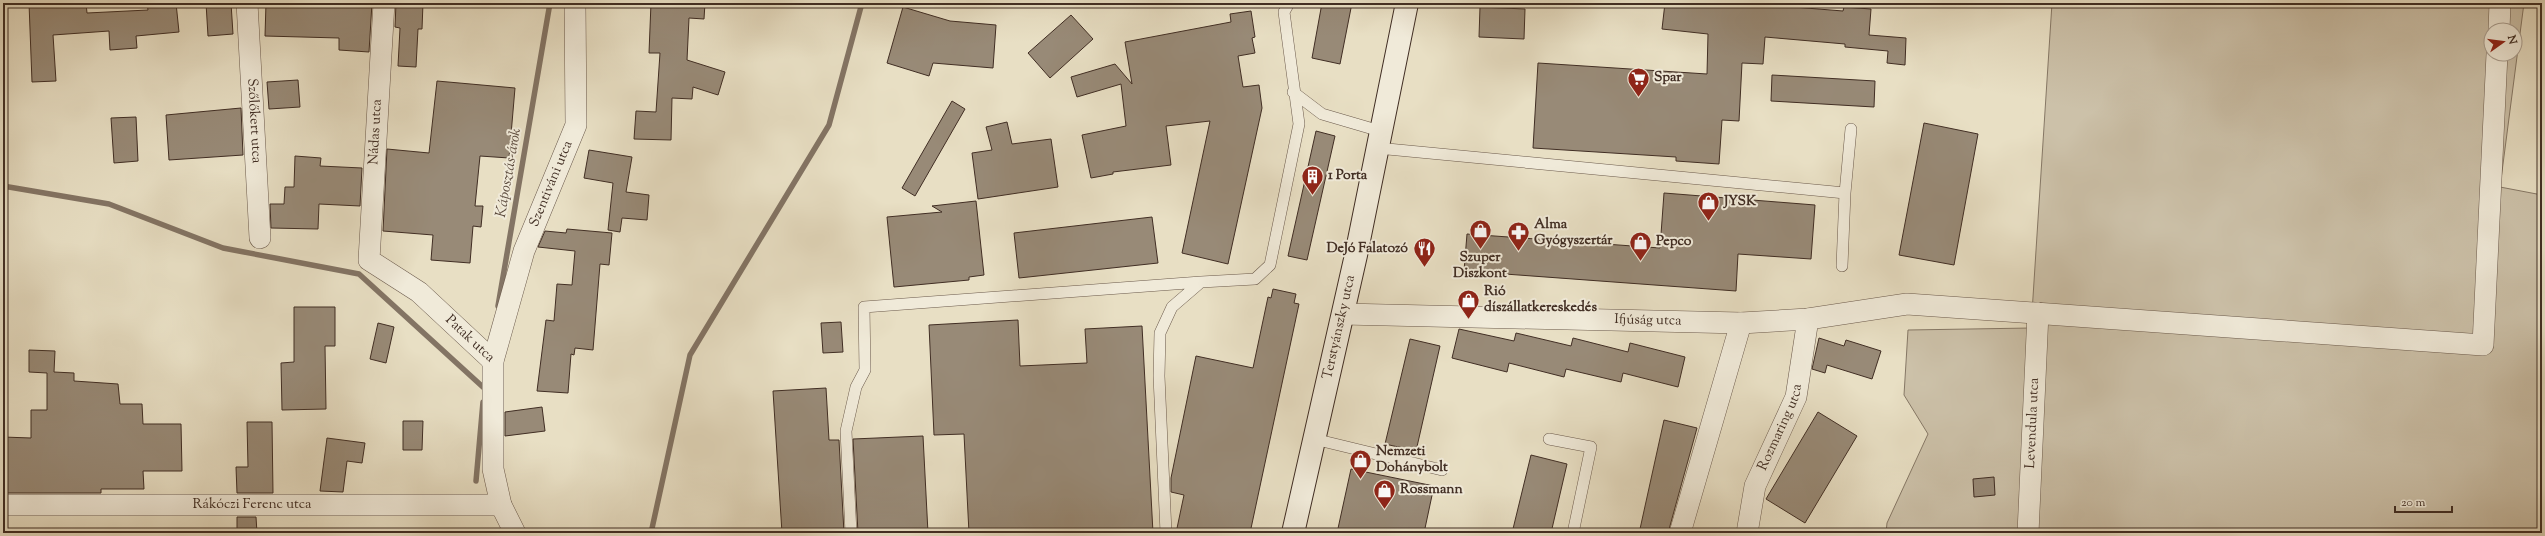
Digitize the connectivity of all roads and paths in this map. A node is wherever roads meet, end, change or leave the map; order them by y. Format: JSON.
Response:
{"nodes":[{"id":1,"x":247,"y":3,"type":"edge"},
{"id":2,"x":384,"y":3,"type":"edge"},
{"id":3,"x":575,"y":3,"type":"edge"},
{"id":4,"x":1289,"y":3,"type":"edge"},
{"id":5,"x":1407,"y":3,"type":"edge"},
{"id":6,"x":2500,"y":3,"type":"edge"},
{"id":7,"x":2499,"y":22,"type":"edge"},
{"id":8,"x":2497,"y":62,"type":"edge"},
{"id":9,"x":1293,"y":92,"type":"junction"},
{"id":10,"x":1851,"y":129,"type":"dead end"},
{"id":11,"x":1378,"y":140,"type":"junction"},
{"id":12,"x":1846,"y":193,"type":"junction"},
{"id":13,"x":260,"y":238,"type":"dead end"},
{"id":14,"x":369,"y":260,"type":"joint"},
{"id":15,"x":1842,"y":266,"type":"dead end"},
{"id":16,"x":1201,"y":282,"type":"junction"},
{"id":17,"x":2038,"y":313,"type":"junction"},
{"id":18,"x":1343,"y":314,"type":"junction"},
{"id":19,"x":1808,"y":319,"type":"junction"},
{"id":20,"x":1741,"y":323,"type":"junction"},
{"id":21,"x":493,"y":361,"type":"junction"},
{"id":22,"x":1314,"y":439,"type":"junction"},
{"id":23,"x":1549,"y":439,"type":"dead end"},
{"id":24,"x":1442,"y":470,"type":"dead end"},
{"id":25,"x":3,"y":505,"type":"edge"},
{"id":26,"x":501,"y":505,"type":"junction"},
{"id":27,"x":515,"y":533,"type":"edge"},
{"id":28,"x":851,"y":533,"type":"edge"},
{"id":29,"x":1166,"y":533,"type":"edge"},
{"id":30,"x":1293,"y":533,"type":"edge"},
{"id":31,"x":1573,"y":533,"type":"edge"},
{"id":32,"x":1680,"y":533,"type":"edge"},
{"id":33,"x":1747,"y":533,"type":"edge"},
{"id":34,"x":2028,"y":533,"type":"edge"}],
"edges":[{"from":1,"to":13,"type":"street","name":"Szőlőkert utca"},
{"from":2,"to":14,"type":"street","name":"Nádas utca"},
{"from":3,"to":21,"type":"street","name":"Szentiváni utca"},
{"from":4,"to":9,"type":"lane"},
{"from":5,"to":11,"type":"main road","name":"Terstyánszky utca"},
{"from":6,"to":7,"type":"street"},
{"from":8,"to":17,"type":"street","name":"Ifjúság utca"},
{"from":9,"to":11,"type":"lane"},
{"from":9,"to":16,"type":"lane"},
{"from":10,"to":12,"type":"lane"},
{"from":11,"to":12,"type":"lane"},
{"from":11,"to":18,"type":"main road","name":"Terstyánszky utca"},
{"from":12,"to":15,"type":"lane"},
{"from":14,"to":21,"type":"street","name":"Patak utca"},
{"from":16,"to":28,"type":"lane"},
{"from":16,"to":29,"type":"lane"},
{"from":17,"to":19,"type":"street","name":"Ifjúság utca"},
{"from":17,"to":34,"type":"street","name":"Levendula utca"},
{"from":18,"to":20,"type":"street","name":"Ifjúság utca"},
{"from":18,"to":22,"type":"main road","name":"Terstyánszky utca"},
{"from":19,"to":20,"type":"street","name":"Ifjúság utca"},
{"from":19,"to":33,"type":"street","name":"Rozmaring utca"},
{"from":20,"to":32,"type":"street"},
{"from":21,"to":26,"type":"street","name":"Patak utca"},
{"from":22,"to":24,"type":"lane"},
{"from":22,"to":30,"type":"main road","name":"Terstyánszky utca"},
{"from":23,"to":31,"type":"lane"},
{"from":25,"to":26,"type":"street","name":"Rákóczi Ferenc utca"},
{"from":26,"to":27,"type":"street","name":"Patak utca"}]}
